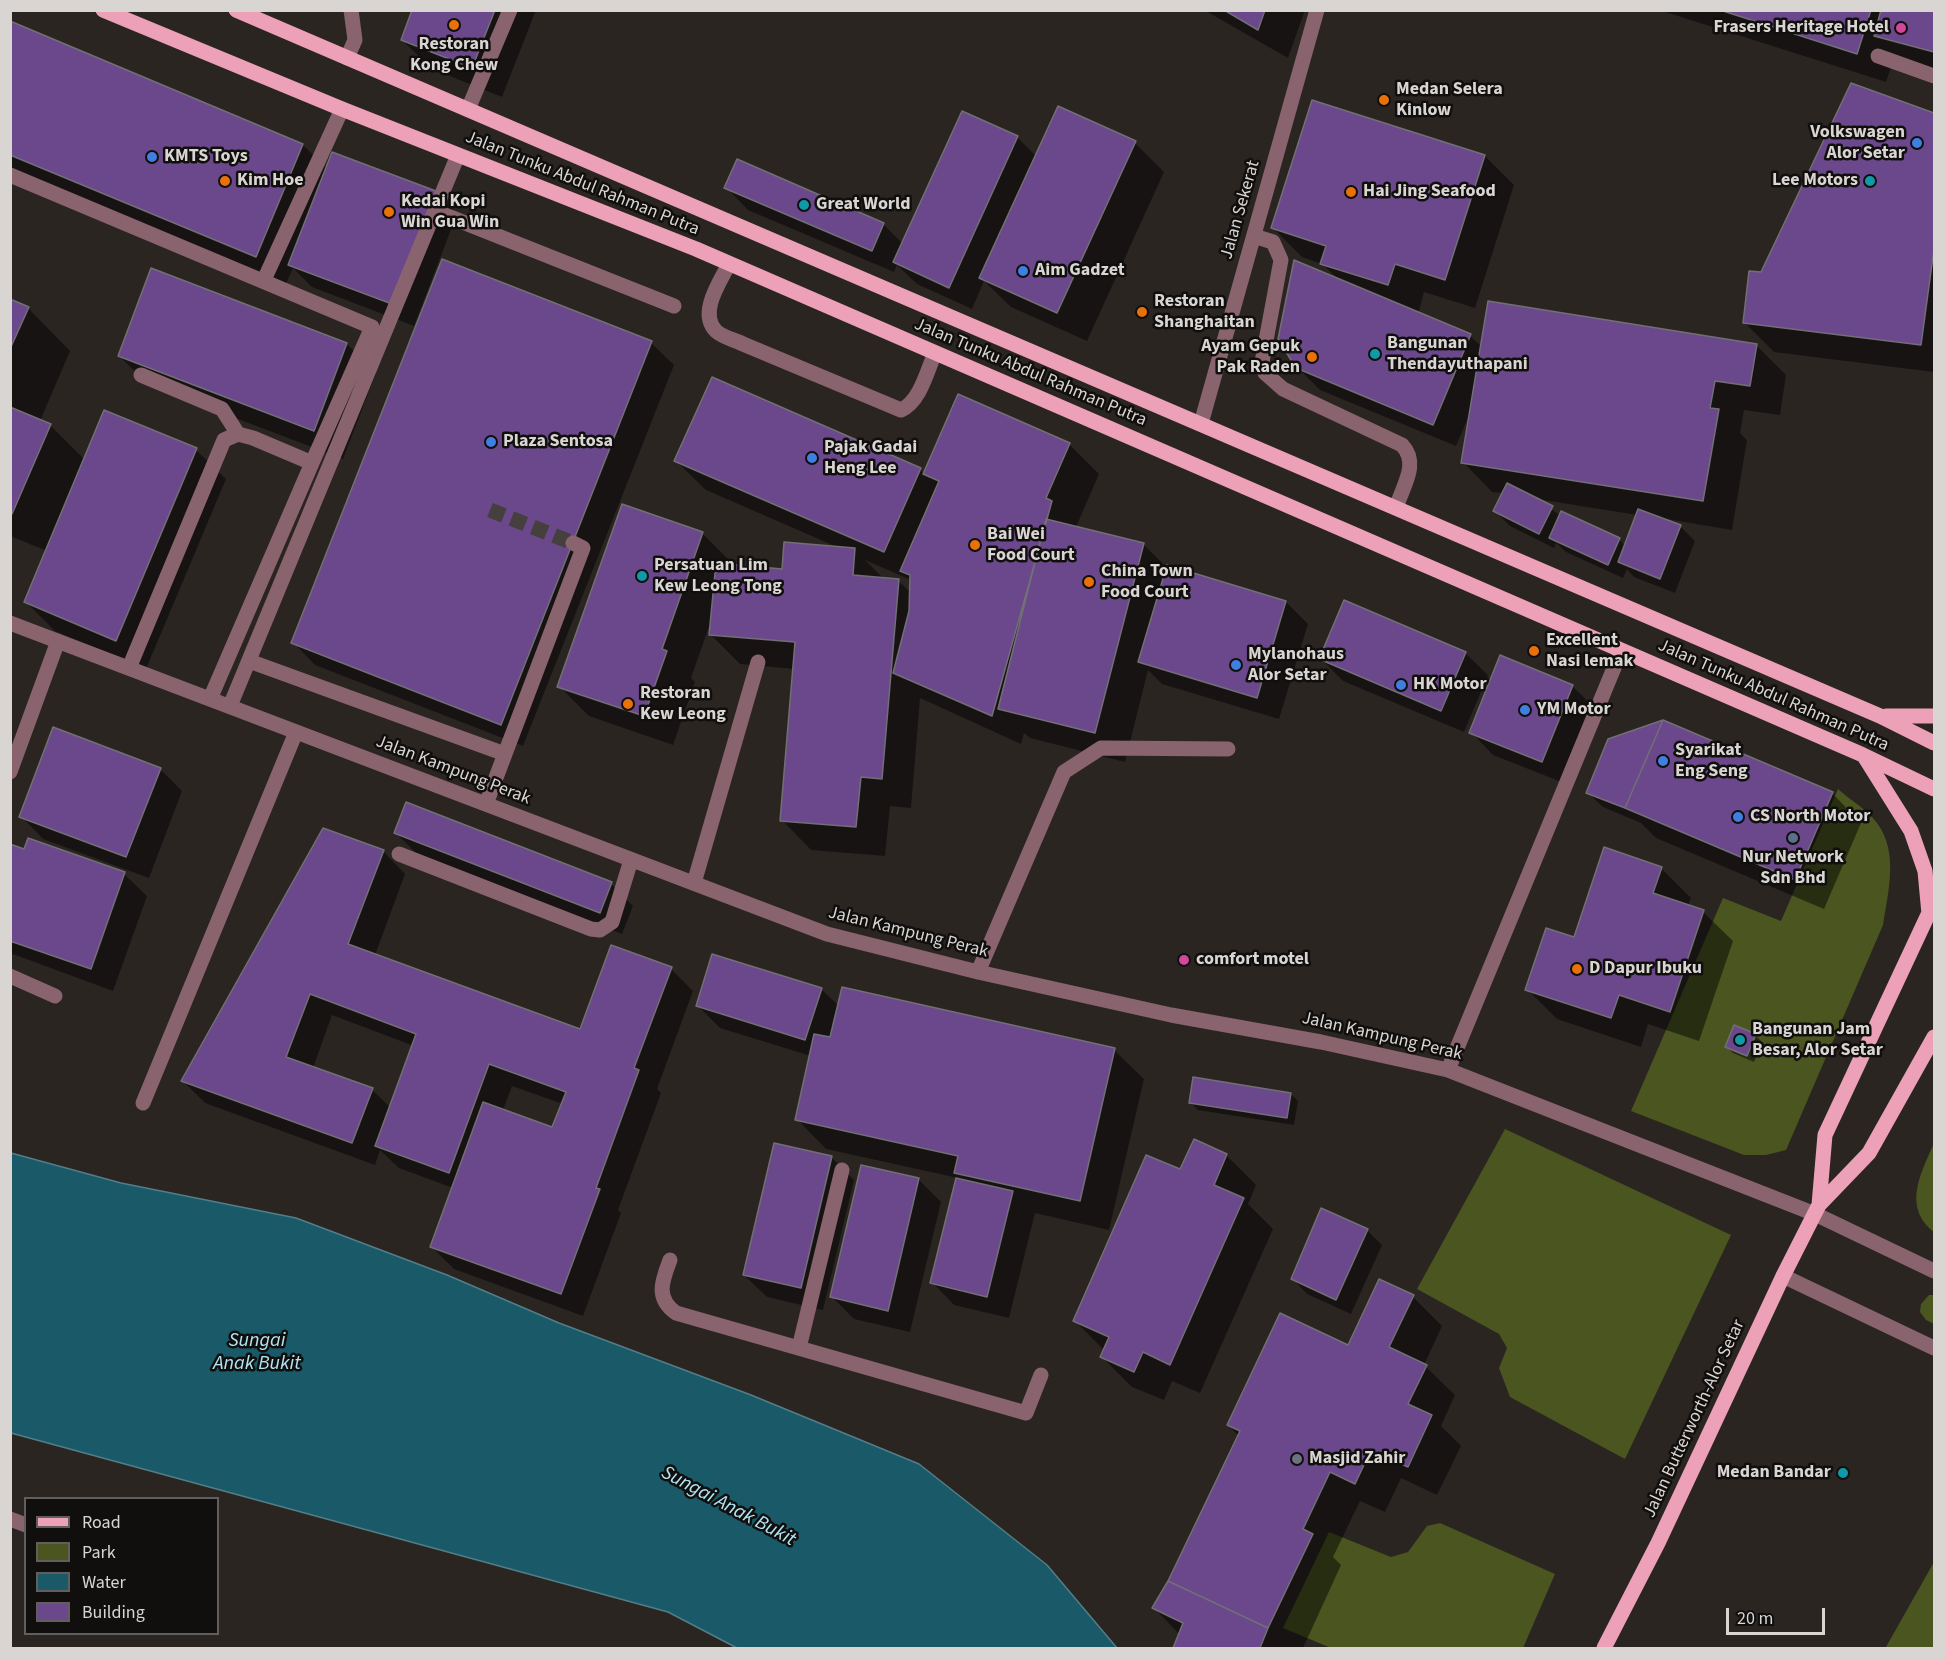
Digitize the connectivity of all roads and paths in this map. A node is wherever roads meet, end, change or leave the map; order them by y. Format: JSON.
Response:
{"nodes":[{"id":1,"x":103,"y":10,"type":"edge"},
{"id":2,"x":236,"y":10,"type":"edge"},
{"id":3,"x":351,"y":10,"type":"edge"},
{"id":4,"x":510,"y":10,"type":"edge"},
{"id":5,"x":1317,"y":10,"type":"edge"},
{"id":6,"x":1878,"y":56,"type":"dead end"},
{"id":7,"x":347,"y":58,"type":"junction"},
{"id":8,"x":1935,"y":76,"type":"edge"},
{"id":9,"x":469,"y":107,"type":"junction"},
{"id":10,"x":342,"y":109,"type":"junction"},
{"id":11,"x":458,"y":155,"type":"junction"},
{"id":12,"x":10,"y":175,"type":"edge"},
{"id":13,"x":435,"y":210,"type":"junction"},
{"id":14,"x":1254,"y":236,"type":"junction"},
{"id":15,"x":729,"y":264,"type":"junction"},
{"id":16,"x":264,"y":280,"type":"junction"},
{"id":17,"x":674,"y":306,"type":"dead end"},
{"id":18,"x":935,"y":353,"type":"junction"},
{"id":19,"x":141,"y":375,"type":"dead end"},
{"id":20,"x":1202,"y":420,"type":"junction"},
{"id":21,"x":238,"y":434,"type":"junction"},
{"id":22,"x":312,"y":463,"type":"junction"},
{"id":23,"x":1397,"y":505,"type":"junction"},
{"id":24,"x":578,"y":546,"type":"dead end"},
{"id":25,"x":10,"y":623,"type":"edge"},
{"id":26,"x":58,"y":641,"type":"junction"},
{"id":27,"x":1622,"y":651,"type":"junction"},
{"id":28,"x":249,"y":661,"type":"junction"},
{"id":29,"x":758,"y":662,"type":"dead end"},
{"id":30,"x":129,"y":668,"type":"junction"},
{"id":31,"x":210,"y":699,"type":"junction"},
{"id":32,"x":230,"y":706,"type":"junction"},
{"id":33,"x":1880,"y":716,"type":"junction"},
{"id":34,"x":1935,"y":716,"type":"edge"},
{"id":35,"x":296,"y":732,"type":"junction"},
{"id":36,"x":1935,"y":743,"type":"edge"},
{"id":37,"x":1228,"y":749,"type":"dead end"},
{"id":38,"x":505,"y":754,"type":"junction"},
{"id":39,"x":1863,"y":755,"type":"junction"},
{"id":40,"x":10,"y":772,"type":"edge"},
{"id":41,"x":1935,"y":789,"type":"edge"},
{"id":42,"x":486,"y":804,"type":"junction"},
{"id":43,"x":399,"y":854,"type":"dead end"},
{"id":44,"x":632,"y":860,"type":"junction"},
{"id":45,"x":694,"y":883,"type":"junction"},
{"id":46,"x":1932,"y":908,"type":"edge"},
{"id":47,"x":978,"y":972,"type":"junction"},
{"id":48,"x":10,"y":976,"type":"edge"},
{"id":49,"x":55,"y":996,"type":"dead end"},
{"id":50,"x":1935,"y":1037,"type":"edge"},
{"id":51,"x":1448,"y":1070,"type":"junction"},
{"id":52,"x":143,"y":1103,"type":"dead end"},
{"id":53,"x":842,"y":1170,"type":"dead end"},
{"id":54,"x":1817,"y":1209,"type":"junction"},
{"id":55,"x":670,"y":1260,"type":"dead end"},
{"id":56,"x":1935,"y":1271,"type":"edge"},
{"id":57,"x":1783,"y":1276,"type":"junction"},
{"id":58,"x":799,"y":1348,"type":"junction"},
{"id":59,"x":1935,"y":1348,"type":"edge"},
{"id":60,"x":1041,"y":1376,"type":"dead end"},
{"id":61,"x":1604,"y":1648,"type":"edge"}],
"edges":[{"from":1,"to":10,"type":"main road","name":"Jalan Tunku Abdul Rahman Putra"},
{"from":2,"to":7,"type":"main road","name":"Jalan Tunku Abdul Rahman Putra"},
{"from":3,"to":7,"type":"street"},
{"from":4,"to":9,"type":"street"},
{"from":5,"to":14,"type":"street","name":"Jalan Sekerat"},
{"from":6,"to":8,"type":"street"},
{"from":7,"to":9,"type":"main road","name":"Jalan Tunku Abdul Rahman Putra"},
{"from":9,"to":20,"type":"main road","name":"Jalan Tunku Abdul Rahman Putra"},
{"from":10,"to":11,"type":"main road","name":"Jalan Tunku Abdul Rahman Putra"},
{"from":10,"to":16,"type":"street"},
{"from":11,"to":13,"type":"street"},
{"from":11,"to":15,"type":"main road","name":"Jalan Tunku Abdul Rahman Putra"},
{"from":12,"to":16,"type":"street"},
{"from":13,"to":17,"type":"street"},
{"from":13,"to":28,"type":"street"},
{"from":14,"to":20,"type":"street","name":"Jalan Sekerat"},
{"from":14,"to":23,"type":"street"},
{"from":15,"to":18,"type":"main road","name":"Jalan Tunku Abdul Rahman Putra"},
{"from":15,"to":18,"type":"street"},
{"from":16,"to":22,"type":"street"},
{"from":18,"to":27,"type":"main road","name":"Jalan Tunku Abdul Rahman Putra"},
{"from":19,"to":21,"type":"street"},
{"from":20,"to":23,"type":"main road","name":"Jalan Tunku Abdul Rahman Putra"},
{"from":21,"to":22,"type":"street"},
{"from":21,"to":30,"type":"street"},
{"from":22,"to":31,"type":"street"},
{"from":23,"to":33,"type":"main road","name":"Jalan Tunku Abdul Rahman Putra"},
{"from":24,"to":38,"type":"street"},
{"from":25,"to":26,"type":"street","name":"Jalan Kampung Perak"},
{"from":26,"to":30,"type":"street","name":"Jalan Kampung Perak"},
{"from":26,"to":40,"type":"street"},
{"from":27,"to":39,"type":"main road","name":"Jalan Tunku Abdul Rahman Putra"},
{"from":27,"to":51,"type":"street"},
{"from":28,"to":32,"type":"street"},
{"from":28,"to":38,"type":"street"},
{"from":29,"to":45,"type":"street"},
{"from":30,"to":31,"type":"street","name":"Jalan Kampung Perak"},
{"from":31,"to":32,"type":"street","name":"Jalan Kampung Perak"},
{"from":32,"to":35,"type":"street","name":"Jalan Kampung Perak"},
{"from":33,"to":34,"type":"main road"},
{"from":33,"to":36,"type":"main road","name":"Jalan Tunku Abdul Rahman Putra"},
{"from":35,"to":42,"type":"street","name":"Jalan Kampung Perak"},
{"from":35,"to":52,"type":"street"},
{"from":37,"to":47,"type":"street"},
{"from":38,"to":42,"type":"street"},
{"from":39,"to":41,"type":"main road","name":"Jalan Tunku Abdul Rahman Putra"},
{"from":39,"to":46,"type":"main road"},
{"from":42,"to":44,"type":"street","name":"Jalan Kampung Perak"},
{"from":43,"to":44,"type":"street"},
{"from":44,"to":45,"type":"street","name":"Jalan Kampung Perak"},
{"from":45,"to":47,"type":"street","name":"Jalan Kampung Perak"},
{"from":46,"to":54,"type":"main road"},
{"from":47,"to":51,"type":"street","name":"Jalan Kampung Perak"},
{"from":48,"to":49,"type":"street"},
{"from":50,"to":54,"type":"main road"},
{"from":51,"to":54,"type":"street","name":"Jalan Kampung Perak"},
{"from":53,"to":58,"type":"street"},
{"from":54,"to":56,"type":"street","name":"Jalan Kampung Perak"},
{"from":54,"to":57,"type":"main road","name":"Jalan Butterworth-Alor Setar"},
{"from":55,"to":58,"type":"street"},
{"from":57,"to":59,"type":"street"},
{"from":57,"to":61,"type":"main road","name":"Jalan Butterworth-Alor Setar"},
{"from":58,"to":60,"type":"street"}]}
